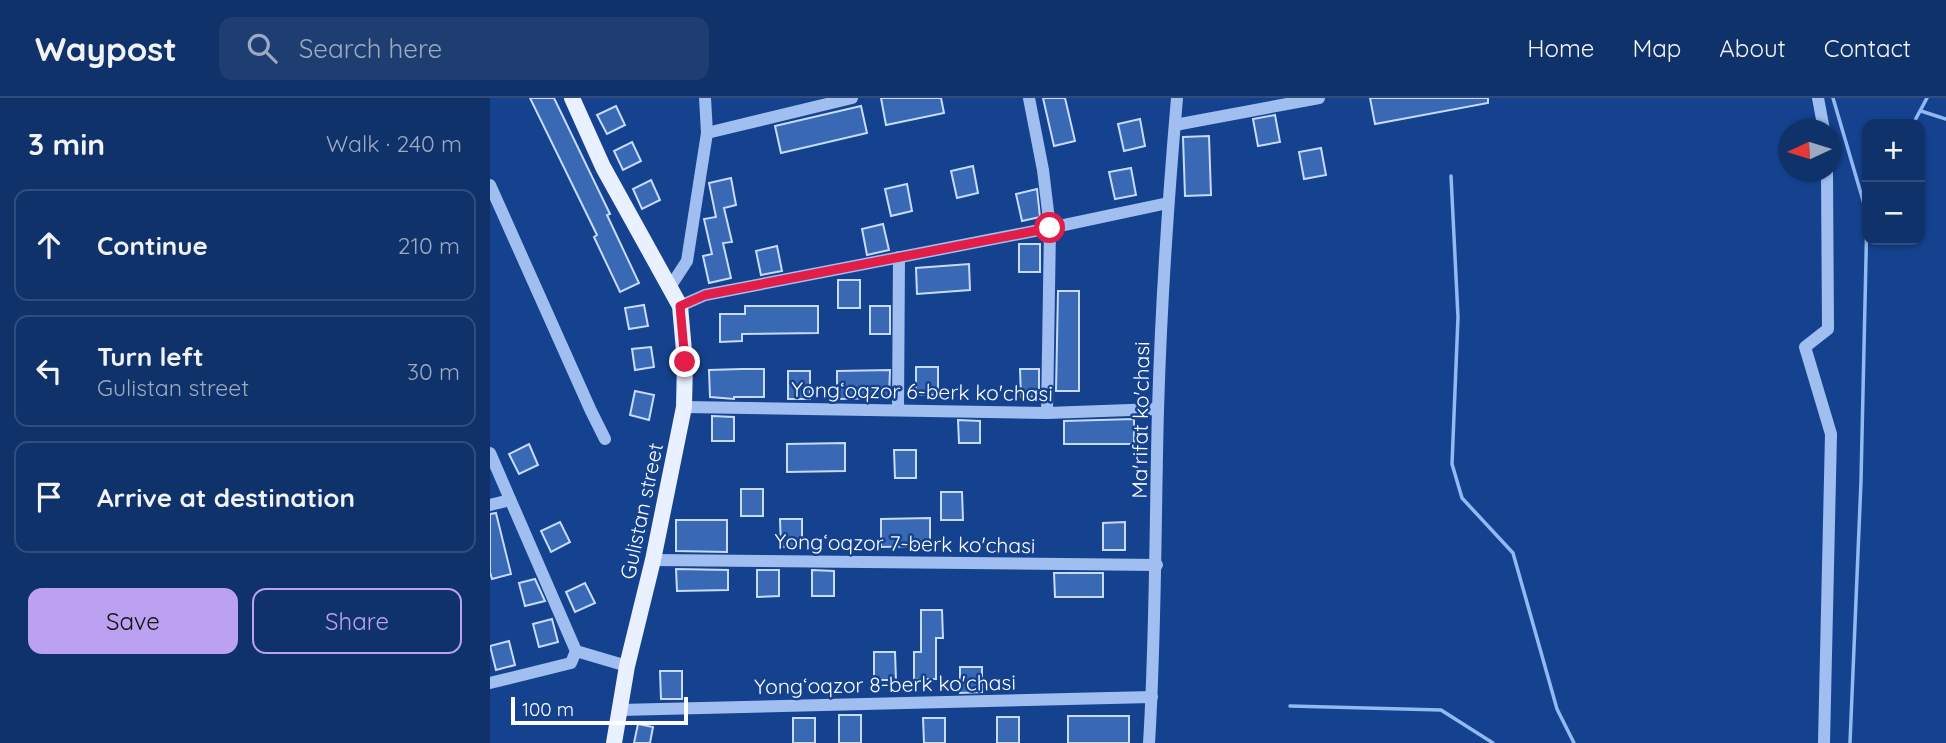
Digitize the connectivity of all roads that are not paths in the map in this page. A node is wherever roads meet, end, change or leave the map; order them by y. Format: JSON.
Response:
{"nodes":[{"id":1,"x":572,"y":98,"type":"edge"},
{"id":2,"x":705,"y":98,"type":"edge"},
{"id":3,"x":852,"y":98,"type":"edge"},
{"id":4,"x":1029,"y":98,"type":"edge"},
{"id":5,"x":1177,"y":98,"type":"edge"},
{"id":6,"x":1320,"y":98,"type":"edge"},
{"id":7,"x":1818,"y":98,"type":"edge"},
{"id":8,"x":1822,"y":119,"type":"edge"},
{"id":9,"x":1175,"y":125,"type":"junction"},
{"id":10,"x":707,"y":133,"type":"junction"},
{"id":11,"x":1827,"y":182,"type":"edge"},
{"id":12,"x":490,"y":185,"type":"edge"},
{"id":13,"x":1168,"y":203,"type":"junction"},
{"id":14,"x":1050,"y":228,"type":"junction"},
{"id":15,"x":899,"y":257,"type":"junction"},
{"id":16,"x":670,"y":287,"type":"junction"},
{"id":17,"x":680,"y":306,"type":"junction"},
{"id":18,"x":684,"y":407,"type":"junction"},
{"id":19,"x":1158,"y":409,"type":"junction"},
{"id":20,"x":898,"y":410,"type":"junction"},
{"id":21,"x":1047,"y":413,"type":"junction"},
{"id":22,"x":605,"y":439,"type":"dead end"},
{"id":23,"x":490,"y":453,"type":"edge"},
{"id":24,"x":510,"y":500,"type":"junction"},
{"id":25,"x":490,"y":505,"type":"edge"},
{"id":26,"x":653,"y":560,"type":"junction"},
{"id":27,"x":1157,"y":565,"type":"junction"},
{"id":28,"x":576,"y":651,"type":"junction"},
{"id":29,"x":626,"y":666,"type":"junction"},
{"id":30,"x":490,"y":683,"type":"edge"},
{"id":31,"x":1152,"y":697,"type":"junction"},
{"id":32,"x":620,"y":710,"type":"junction"},
{"id":33,"x":614,"y":743,"type":"edge"},
{"id":34,"x":1149,"y":743,"type":"edge"},
{"id":35,"x":1824,"y":743,"type":"edge"}],
"edges":[{"from":1,"to":16,"type":"main road","name":"Gulistan street"},
{"from":2,"to":10,"type":"street"},
{"from":3,"to":10,"type":"street"},
{"from":4,"to":14,"type":"street"},
{"from":5,"to":9,"type":"street","name":"Ma'rifat ko'chasi"},
{"from":6,"to":9,"type":"street"},
{"from":7,"to":8,"type":"street"},
{"from":9,"to":13,"type":"street","name":"Ma'rifat ko'chasi"},
{"from":10,"to":16,"type":"street"},
{"from":11,"to":35,"type":"street"},
{"from":12,"to":22,"type":"street"},
{"from":13,"to":14,"type":"street"},
{"from":13,"to":19,"type":"street","name":"Ma'rifat ko'chasi"},
{"from":14,"to":15,"type":"street"},
{"from":14,"to":21,"type":"street"},
{"from":15,"to":17,"type":"street"},
{"from":15,"to":20,"type":"street"},
{"from":16,"to":17,"type":"main road","name":"Gulistan street"},
{"from":17,"to":18,"type":"main road","name":"Gulistan street"},
{"from":18,"to":20,"type":"street","name":"Yong‘oqzor 6-berk ko'chasi"},
{"from":18,"to":26,"type":"main road","name":"Gulistan street"},
{"from":19,"to":21,"type":"street","name":"Yong‘oqzor 6-berk ko'chasi"},
{"from":19,"to":27,"type":"street","name":"Ma'rifat ko'chasi"},
{"from":20,"to":21,"type":"street","name":"Yong‘oqzor 6-berk ko'chasi"},
{"from":23,"to":24,"type":"street"},
{"from":24,"to":25,"type":"street"},
{"from":24,"to":28,"type":"street"},
{"from":26,"to":27,"type":"street","name":"Yong‘oqzor 7-berk ko'chasi"},
{"from":26,"to":29,"type":"main road","name":"Gulistan street"},
{"from":27,"to":31,"type":"street","name":"Ma'rifat ko'chasi"},
{"from":28,"to":29,"type":"street"},
{"from":28,"to":30,"type":"street"},
{"from":29,"to":32,"type":"main road","name":"Gulistan street"},
{"from":31,"to":32,"type":"street","name":"Yong‘oqzor 8-berk ko'chasi"},
{"from":31,"to":34,"type":"street","name":"Ma'rifat ko'chasi"},
{"from":32,"to":33,"type":"main road","name":"Gulistan street"}]}
